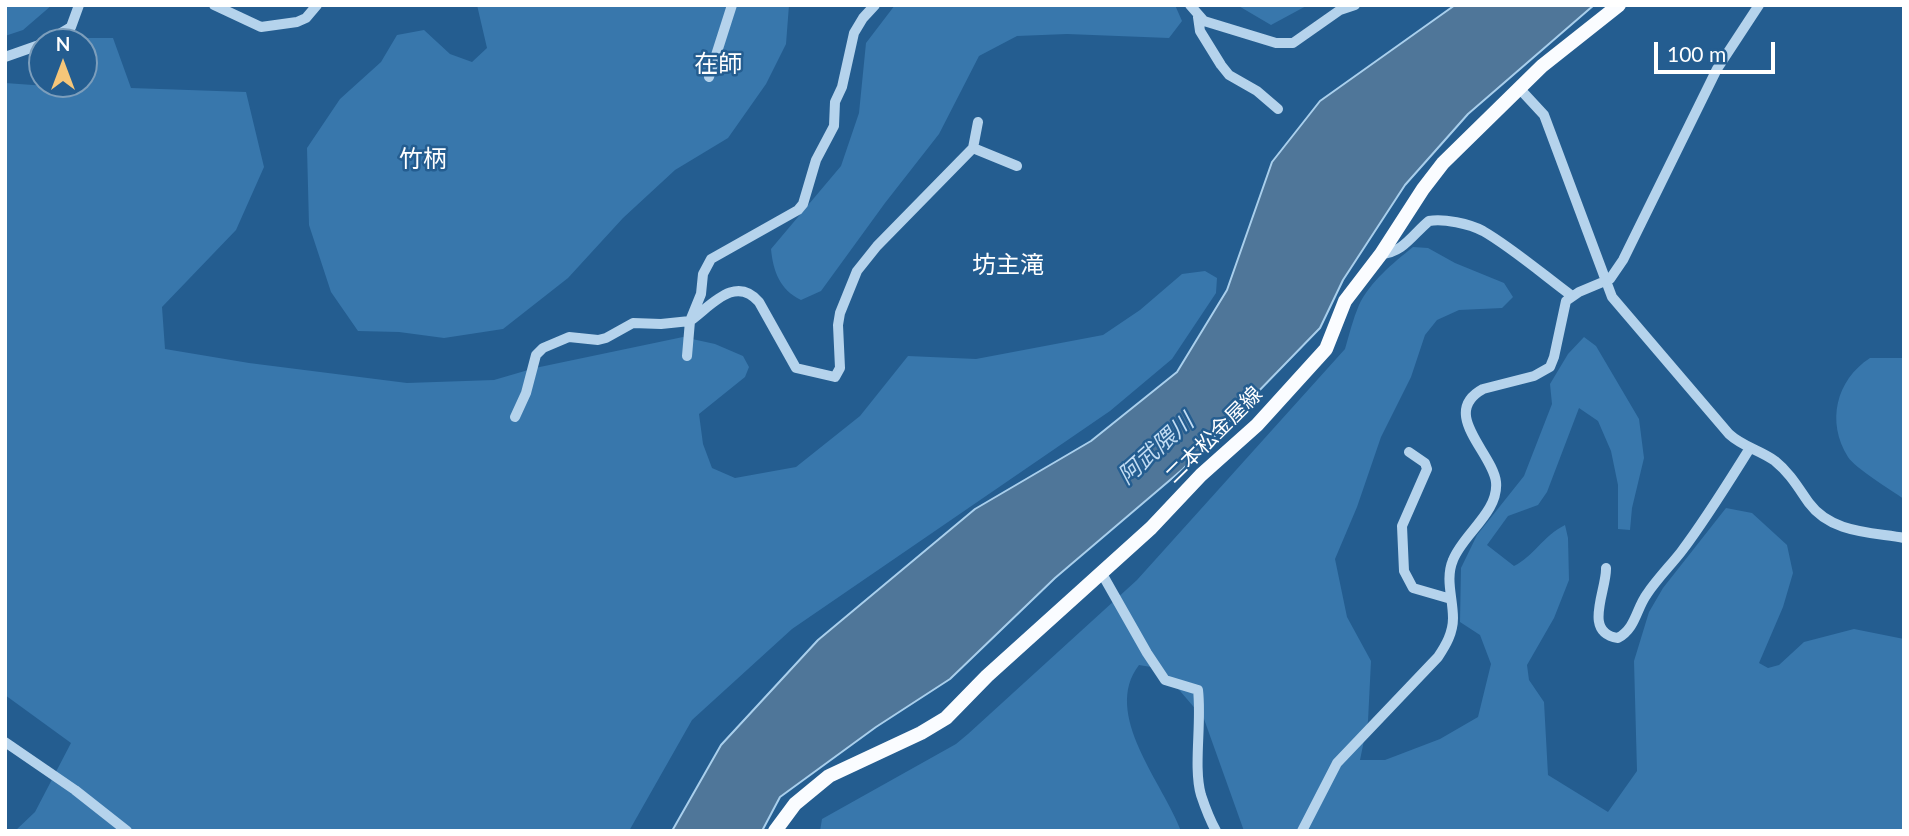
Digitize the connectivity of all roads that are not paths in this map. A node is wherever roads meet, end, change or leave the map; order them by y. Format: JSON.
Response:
{"nodes":[{"id":1,"x":79,"y":5,"type":"edge"},
{"id":2,"x":214,"y":5,"type":"edge"},
{"id":3,"x":317,"y":5,"type":"edge"},
{"id":4,"x":732,"y":5,"type":"edge"},
{"id":5,"x":875,"y":5,"type":"edge"},
{"id":6,"x":1190,"y":5,"type":"edge"},
{"id":7,"x":1355,"y":5,"type":"edge"},
{"id":8,"x":1619,"y":5,"type":"edge"},
{"id":9,"x":1759,"y":5,"type":"edge"},
{"id":10,"x":1198,"y":17,"type":"junction"},
{"id":11,"x":69,"y":28,"type":"edge"},
{"id":12,"x":28,"y":49,"type":"edge"},
{"id":13,"x":5,"y":57,"type":"edge"},
{"id":14,"x":709,"y":77,"type":"dead end"},
{"id":15,"x":1519,"y":88,"type":"junction"},
{"id":16,"x":1278,"y":109,"type":"dead end"},
{"id":17,"x":978,"y":122,"type":"dead end"},
{"id":18,"x":973,"y":148,"type":"junction"},
{"id":19,"x":1017,"y":166,"type":"dead end"},
{"id":20,"x":1381,"y":254,"type":"junction"},
{"id":21,"x":1605,"y":282,"type":"junction"},
{"id":22,"x":1572,"y":296,"type":"junction"},
{"id":23,"x":690,"y":321,"type":"junction"},
{"id":24,"x":687,"y":356,"type":"dead end"},
{"id":25,"x":515,"y":417,"type":"dead end"},
{"id":26,"x":1750,"y":448,"type":"junction"},
{"id":27,"x":1409,"y":452,"type":"dead end"},
{"id":28,"x":1904,"y":538,"type":"edge"},
{"id":29,"x":1606,"y":568,"type":"dead end"},
{"id":30,"x":1101,"y":572,"type":"junction"},
{"id":31,"x":1451,"y":599,"type":"junction"},
{"id":32,"x":5,"y":742,"type":"edge"},
{"id":33,"x":110,"y":825,"type":"edge"},
{"id":34,"x":127,"y":831,"type":"edge"},
{"id":35,"x":775,"y":831,"type":"edge"},
{"id":36,"x":1216,"y":831,"type":"edge"},
{"id":37,"x":1302,"y":831,"type":"edge"}],
"edges":[{"from":1,"to":11,"type":"street"},
{"from":2,"to":3,"type":"street"},
{"from":4,"to":14,"type":"street"},
{"from":5,"to":23,"type":"street"},
{"from":6,"to":10,"type":"street"},
{"from":7,"to":10,"type":"street"},
{"from":8,"to":15,"type":"main road","name":"二本松金屋線"},
{"from":9,"to":21,"type":"street"},
{"from":10,"to":16,"type":"street"},
{"from":12,"to":13,"type":"street"},
{"from":15,"to":20,"type":"main road","name":"二本松金屋線"},
{"from":15,"to":21,"type":"street"},
{"from":17,"to":18,"type":"street"},
{"from":18,"to":19,"type":"street"},
{"from":18,"to":23,"type":"street"},
{"from":20,"to":22,"type":"street"},
{"from":20,"to":30,"type":"main road","name":"二本松金屋線"},
{"from":21,"to":22,"type":"street"},
{"from":21,"to":26,"type":"street"},
{"from":22,"to":31,"type":"street"},
{"from":23,"to":24,"type":"street"},
{"from":23,"to":25,"type":"street"},
{"from":26,"to":28,"type":"street"},
{"from":26,"to":29,"type":"street"},
{"from":27,"to":31,"type":"street"},
{"from":30,"to":35,"type":"main road","name":"二本松金屋線"},
{"from":30,"to":36,"type":"street"},
{"from":31,"to":37,"type":"street"},
{"from":32,"to":33,"type":"street"},
{"from":33,"to":34,"type":"street"}]}
